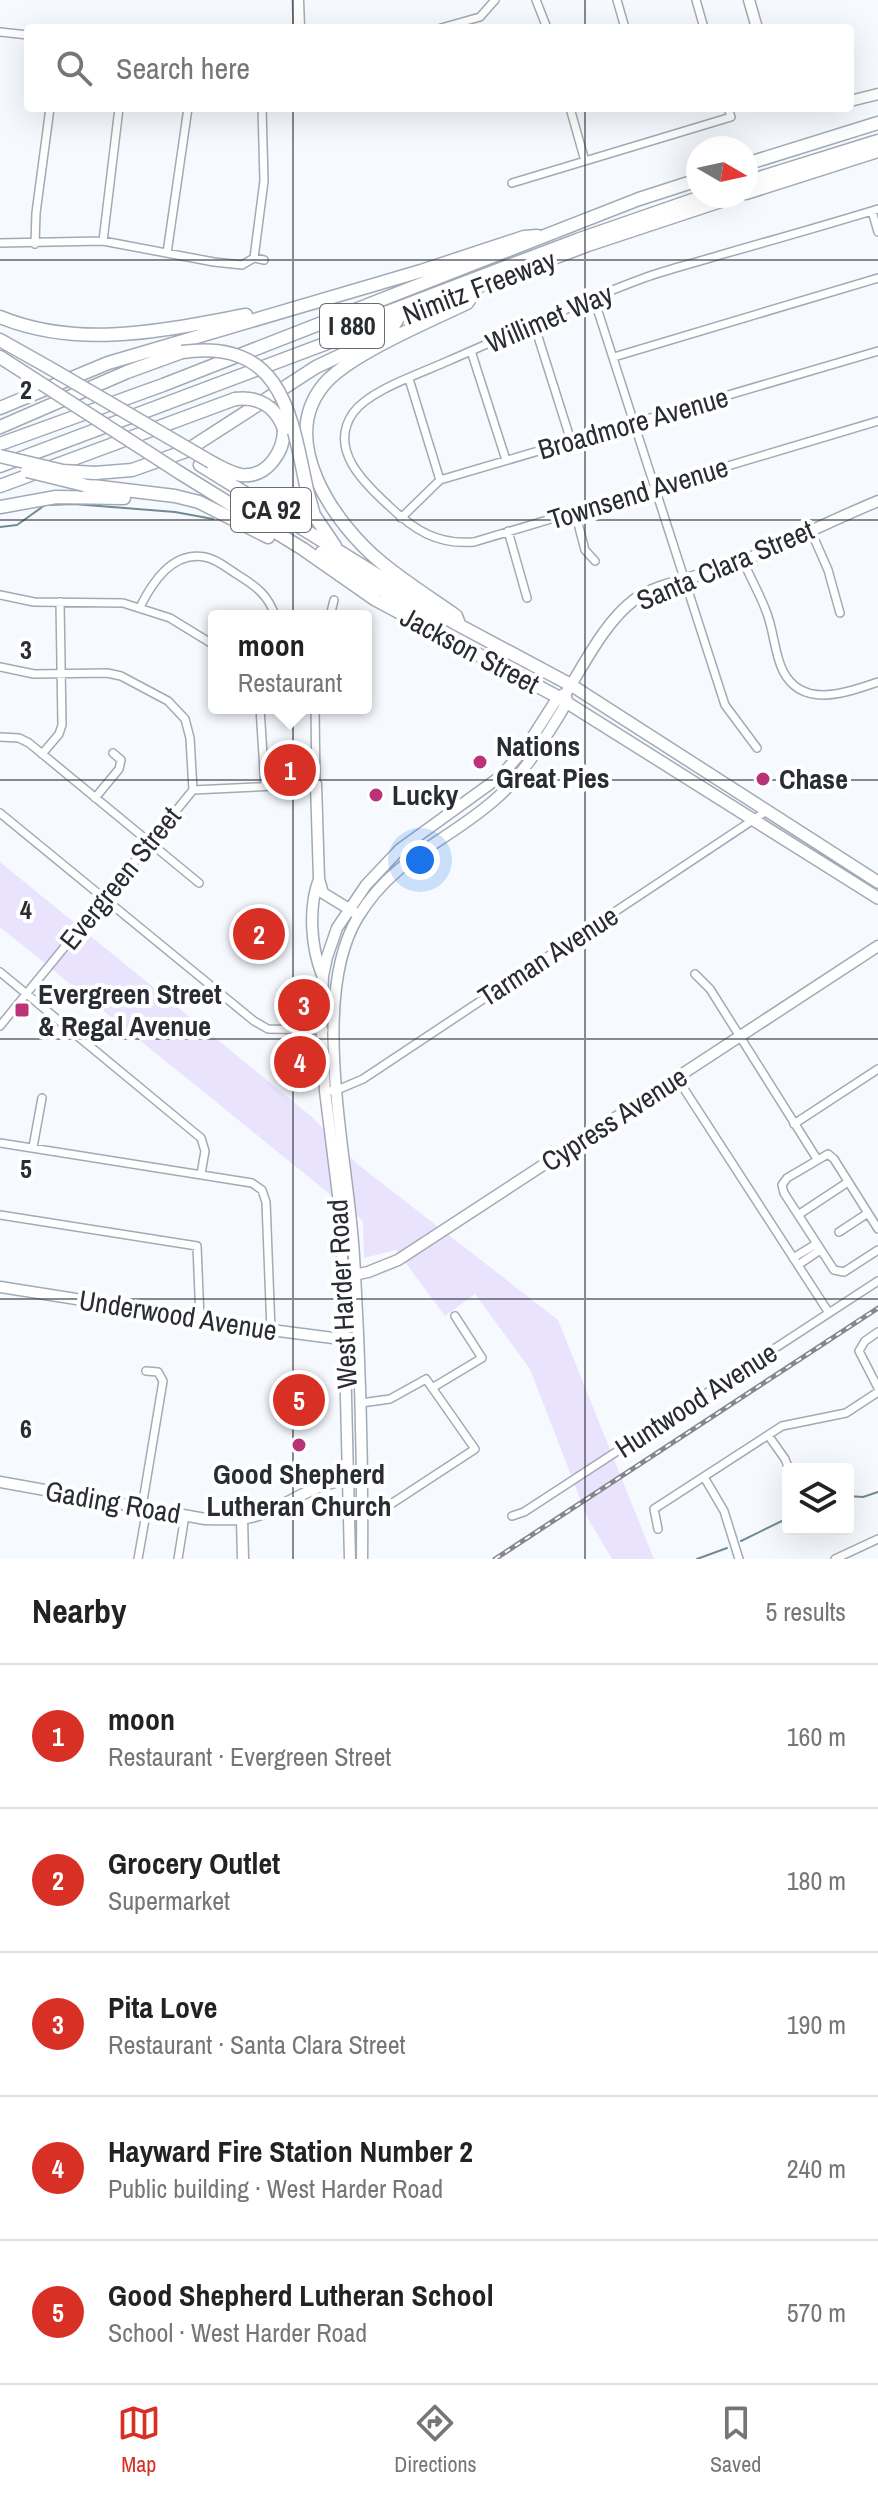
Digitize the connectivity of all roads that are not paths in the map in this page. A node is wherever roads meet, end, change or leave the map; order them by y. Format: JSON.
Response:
{"nodes":[{"id":1,"x":298,"y":0,"type":"edge"},
{"id":2,"x":495,"y":0,"type":"edge"},
{"id":3,"x":536,"y":0,"type":"edge"},
{"id":4,"x":617,"y":0,"type":"edge"},
{"id":5,"x":696,"y":0,"type":"edge"},
{"id":6,"x":749,"y":0,"type":"edge"},
{"id":7,"x":299,"y":24,"type":"edge"},
{"id":8,"x":455,"y":24,"type":"edge"},
{"id":9,"x":545,"y":24,"type":"edge"},
{"id":10,"x":624,"y":24,"type":"edge"},
{"id":11,"x":703,"y":24,"type":"edge"},
{"id":12,"x":756,"y":24,"type":"edge"},
{"id":13,"x":0,"y":32,"type":"edge"},
{"id":14,"x":24,"y":35,"type":"edge"},
{"id":15,"x":878,"y":94,"type":"edge"},
{"id":16,"x":854,"y":100,"type":"edge"},
{"id":17,"x":49,"y":112,"type":"edge"},
{"id":18,"x":119,"y":112,"type":"edge"},
{"id":19,"x":187,"y":112,"type":"edge"},
{"id":20,"x":262,"y":112,"type":"edge"},
{"id":21,"x":571,"y":112,"type":"edge"},
{"id":22,"x":730,"y":112,"type":"edge"},
{"id":23,"x":878,"y":123,"type":"edge"},
{"id":24,"x":878,"y":135,"type":"edge"},
{"id":25,"x":878,"y":141,"type":"edge"},
{"id":26,"x":878,"y":151,"type":"edge"},
{"id":27,"x":758,"y":160,"type":"edge"},
{"id":28,"x":585,"y":161,"type":"junction"},
{"id":29,"x":758,"y":172,"type":"edge"},
{"id":30,"x":758,"y":178,"type":"edge"},
{"id":31,"x":512,"y":183,"type":"dead end"},
{"id":32,"x":686,"y":184,"type":"edge"},
{"id":33,"x":758,"y":189,"type":"edge"},
{"id":34,"x":686,"y":195,"type":"edge"},
{"id":35,"x":686,"y":202,"type":"edge"},
{"id":36,"x":699,"y":208,"type":"edge"},
{"id":37,"x":875,"y":210,"type":"edge"},
{"id":38,"x":878,"y":232,"type":"edge"},
{"id":39,"x":546,"y":236,"type":"junction"},
{"id":40,"x":103,"y":241,"type":"junction"},
{"id":41,"x":0,"y":243,"type":"edge"},
{"id":42,"x":35,"y":244,"type":"junction"},
{"id":43,"x":522,"y":247,"type":"junction"},
{"id":44,"x":167,"y":253,"type":"junction"},
{"id":45,"x":254,"y":258,"type":"junction"},
{"id":46,"x":264,"y":260,"type":"dead end"},
{"id":47,"x":878,"y":278,"type":"edge"},
{"id":48,"x":477,"y":289,"type":"junction"},
{"id":49,"x":594,"y":299,"type":"junction"},
{"id":50,"x":304,"y":304,"type":"junction"},
{"id":51,"x":0,"y":317,"type":"edge"},
{"id":52,"x":398,"y":318,"type":"junction"},
{"id":53,"x":534,"y":324,"type":"junction"},
{"id":54,"x":0,"y":340,"type":"edge"},
{"id":55,"x":471,"y":351,"type":"junction"},
{"id":56,"x":878,"y":351,"type":"edge"},
{"id":57,"x":614,"y":357,"type":"junction"},
{"id":58,"x":0,"y":360,"type":"edge"},
{"id":59,"x":409,"y":379,"type":"junction"},
{"id":60,"x":0,"y":408,"type":"edge"},
{"id":61,"x":878,"y":421,"type":"edge"},
{"id":62,"x":633,"y":424,"type":"junction"},
{"id":63,"x":0,"y":427,"type":"edge"},
{"id":64,"x":571,"y":441,"type":"junction"},
{"id":65,"x":0,"y":444,"type":"edge"},
{"id":66,"x":0,"y":457,"type":"edge"},
{"id":67,"x":506,"y":460,"type":"junction"},
{"id":68,"x":206,"y":464,"type":"junction"},
{"id":69,"x":0,"y":466,"type":"edge"},
{"id":70,"x":440,"y":480,"type":"junction"},
{"id":71,"x":0,"y":486,"type":"edge"},
{"id":72,"x":653,"y":488,"type":"junction"},
{"id":73,"x":213,"y":494,"type":"junction"},
{"id":74,"x":878,"y":502,"type":"edge"},
{"id":75,"x":0,"y":507,"type":"edge"},
{"id":76,"x":218,"y":510,"type":"junction"},
{"id":77,"x":575,"y":512,"type":"junction"},
{"id":78,"x":401,"y":518,"type":"junction"},
{"id":79,"x":810,"y":529,"type":"junction"},
{"id":80,"x":508,"y":531,"type":"junction"},
{"id":81,"x":303,"y":549,"type":"junction"},
{"id":82,"x":342,"y":555,"type":"junction"},
{"id":83,"x":743,"y":560,"type":"junction"},
{"id":84,"x":595,"y":561,"type":"dead end"},
{"id":85,"x":684,"y":582,"type":"junction"},
{"id":86,"x":0,"y":595,"type":"edge"},
{"id":87,"x":527,"y":598,"type":"dead end"},
{"id":88,"x":334,"y":600,"type":"dead end"},
{"id":89,"x":60,"y":602,"type":"junction"},
{"id":90,"x":140,"y":607,"type":"junction"},
{"id":91,"x":273,"y":610,"type":"edge"},
{"id":92,"x":332,"y":610,"type":"edge"},
{"id":93,"x":840,"y":613,"type":"dead end"},
{"id":94,"x":459,"y":624,"type":"junction"},
{"id":95,"x":208,"y":641,"type":"edge"},
{"id":96,"x":0,"y":667,"type":"edge"},
{"id":97,"x":61,"y":674,"type":"junction"},
{"id":98,"x":878,"y":682,"type":"edge"},
{"id":99,"x":565,"y":694,"type":"junction"},
{"id":100,"x":260,"y":714,"type":"edge"},
{"id":101,"x":315,"y":714,"type":"edge"},
{"id":102,"x":0,"y":737,"type":"edge"},
{"id":103,"x":757,"y":748,"type":"dead end"},
{"id":104,"x":113,"y":753,"type":"dead end"},
{"id":105,"x":42,"y":754,"type":"junction"},
{"id":106,"x":316,"y":784,"type":"junction"},
{"id":107,"x":265,"y":786,"type":"junction"},
{"id":108,"x":193,"y":790,"type":"junction"},
{"id":109,"x":95,"y":798,"type":"junction"},
{"id":110,"x":768,"y":810,"type":"junction"},
{"id":111,"x":0,"y":813,"type":"edge"},
{"id":112,"x":754,"y":819,"type":"junction"},
{"id":113,"x":150,"y":842,"type":"junction"},
{"id":114,"x":319,"y":879,"type":"junction"},
{"id":115,"x":878,"y":882,"type":"edge"},
{"id":116,"x":199,"y":883,"type":"dead end"},
{"id":117,"x":104,"y":898,"type":"junction"},
{"id":118,"x":878,"y":898,"type":"edge"},
{"id":119,"x":354,"y":912,"type":"junction"},
{"id":120,"x":878,"y":946,"type":"edge"},
{"id":121,"x":0,"y":972,"type":"edge"},
{"id":122,"x":695,"y":974,"type":"dead end"},
{"id":123,"x":323,"y":976,"type":"junction"},
{"id":124,"x":26,"y":994,"type":"junction"},
{"id":125,"x":0,"y":1026,"type":"edge"},
{"id":126,"x":328,"y":1030,"type":"junction"},
{"id":127,"x":739,"y":1035,"type":"junction"},
{"id":128,"x":329,"y":1055,"type":"junction"},
{"id":129,"x":878,"y":1069,"type":"edge"},
{"id":130,"x":677,"y":1078,"type":"junction"},
{"id":131,"x":337,"y":1090,"type":"junction"},
{"id":132,"x":325,"y":1091,"type":"junction"},
{"id":133,"x":42,"y":1098,"type":"dead end"},
{"id":134,"x":794,"y":1124,"type":"junction"},
{"id":135,"x":0,"y":1143,"type":"edge"},
{"id":136,"x":33,"y":1147,"type":"junction"},
{"id":137,"x":817,"y":1159,"type":"junction"},
{"id":138,"x":201,"y":1174,"type":"junction"},
{"id":139,"x":848,"y":1182,"type":"junction"},
{"id":140,"x":868,"y":1213,"type":"junction"},
{"id":141,"x":0,"y":1215,"type":"edge"},
{"id":142,"x":798,"y":1215,"type":"junction"},
{"id":143,"x":878,"y":1229,"type":"edge"},
{"id":144,"x":839,"y":1232,"type":"dead end"},
{"id":145,"x":818,"y":1247,"type":"junction"},
{"id":146,"x":878,"y":1250,"type":"edge"},
{"id":147,"x":796,"y":1261,"type":"junction"},
{"id":148,"x":355,"y":1274,"type":"junction"},
{"id":149,"x":343,"y":1276,"type":"junction"},
{"id":150,"x":878,"y":1281,"type":"edge"},
{"id":151,"x":0,"y":1287,"type":"edge"},
{"id":152,"x":829,"y":1313,"type":"junction"},
{"id":153,"x":455,"y":1316,"type":"dead end"},
{"id":154,"x":200,"y":1319,"type":"junction"},
{"id":155,"x":271,"y":1330,"type":"junction"},
{"id":156,"x":878,"y":1332,"type":"edge"},
{"id":157,"x":345,"y":1338,"type":"junction"},
{"id":158,"x":357,"y":1338,"type":"junction"},
{"id":159,"x":146,"y":1371,"type":"dead end"},
{"id":160,"x":432,"y":1388,"type":"junction"},
{"id":161,"x":878,"y":1390,"type":"edge"},
{"id":162,"x":361,"y":1403,"type":"junction"},
{"id":163,"x":768,"y":1435,"type":"junction"},
{"id":164,"x":787,"y":1463,"type":"edge"},
{"id":165,"x":704,"y":1477,"type":"junction"},
{"id":166,"x":363,"y":1478,"type":"junction"},
{"id":167,"x":349,"y":1479,"type":"junction"},
{"id":168,"x":0,"y":1482,"type":"edge"},
{"id":169,"x":388,"y":1506,"type":"dead end"},
{"id":170,"x":145,"y":1507,"type":"junction"},
{"id":171,"x":185,"y":1515,"type":"junction"},
{"id":172,"x":512,"y":1516,"type":"dead end"},
{"id":173,"x":242,"y":1518,"type":"junction"},
{"id":174,"x":658,"y":1529,"type":"dead end"},
{"id":175,"x":878,"y":1539,"type":"edge"},
{"id":176,"x":138,"y":1559,"type":"edge"},
{"id":177,"x":178,"y":1559,"type":"edge"},
{"id":178,"x":243,"y":1559,"type":"edge"},
{"id":179,"x":350,"y":1559,"type":"edge"},
{"id":180,"x":362,"y":1559,"type":"edge"},
{"id":181,"x":739,"y":1559,"type":"edge"},
{"id":182,"x":835,"y":1559,"type":"edge"}],
"edges":[{"from":1,"to":7,"type":"main road"},
{"from":2,"to":8,"type":"street"},
{"from":3,"to":9,"type":"street"},
{"from":4,"to":10,"type":"street"},
{"from":5,"to":11,"type":"street"},
{"from":6,"to":12,"type":"main road"},
{"from":13,"to":14,"type":"street"},
{"from":15,"to":16,"type":"main road"},
{"from":17,"to":42,"type":"street"},
{"from":18,"to":40,"type":"street"},
{"from":19,"to":44,"type":"street"},
{"from":20,"to":45,"type":"street"},
{"from":21,"to":28,"type":"street"},
{"from":22,"to":28,"type":"street"},
{"from":23,"to":27,"type":"highway"},
{"from":24,"to":29,"type":"highway"},
{"from":25,"to":30,"type":"highway"},
{"from":26,"to":33,"type":"highway"},
{"from":28,"to":31,"type":"street"},
{"from":32,"to":39,"type":"highway","name":"Nimitz Freeway","number":"I 880"},
{"from":34,"to":43,"type":"highway","number":"I 880"},
{"from":35,"to":66,"type":"highway","number":"I 880"},
{"from":36,"to":48,"type":"highway","name":"Nimitz Freeway","number":"I 880"},
{"from":37,"to":38,"type":"street"},
{"from":37,"to":49,"type":"street","name":"Willimet Way"},
{"from":39,"to":43,"type":"highway","name":"Nimitz Freeway","number":"I 880"},
{"from":39,"to":50,"type":"highway"},
{"from":40,"to":42,"type":"street"},
{"from":40,"to":44,"type":"street"},
{"from":41,"to":42,"type":"street"},
{"from":43,"to":65,"type":"highway","name":"Nimitz Freeway","number":"I 880"},
{"from":44,"to":45,"type":"street"},
{"from":45,"to":46,"type":"street"},
{"from":47,"to":57,"type":"street"},
{"from":48,"to":52,"type":"highway","name":"Nimitz Freeway","number":"I 880"},
{"from":48,"to":94,"type":"highway"},
{"from":49,"to":53,"type":"street","name":"Willimet Way"},
{"from":49,"to":57,"type":"street"},
{"from":50,"to":51,"type":"highway"},
{"from":50,"to":60,"type":"highway"},
{"from":52,"to":66,"type":"highway","bridge":true},
{"from":52,"to":69,"type":"highway","name":"Nimitz Freeway","number":"I 880"},
{"from":53,"to":55,"type":"street","name":"Willimet Way"},
{"from":53,"to":64,"type":"street"},
{"from":54,"to":68,"type":"highway","number":"CA 92","bridge":true},
{"from":55,"to":59,"type":"street","name":"Willimet Way"},
{"from":55,"to":67,"type":"street"},
{"from":56,"to":62,"type":"street","name":"Broadmore Avenue"},
{"from":57,"to":62,"type":"street"},
{"from":58,"to":73,"type":"highway","number":"CA 92","bridge":true},
{"from":59,"to":70,"type":"street"},
{"from":59,"to":78,"type":"street","name":"Willimet Way"},
{"from":61,"to":72,"type":"street","name":"Townsend Avenue"},
{"from":62,"to":64,"type":"street","name":"Broadmore Avenue"},
{"from":62,"to":72,"type":"street"},
{"from":63,"to":82,"type":"highway","bridge":true},
{"from":64,"to":67,"type":"street","name":"Broadmore Avenue"},
{"from":66,"to":76,"type":"highway","bridge":true},
{"from":67,"to":70,"type":"street","name":"Broadmore Avenue"},
{"from":68,"to":71,"type":"highway","bridge":true},
{"from":68,"to":82,"type":"highway","number":"CA 92"},
{"from":70,"to":78,"type":"street","name":"Broadmore Avenue"},
{"from":72,"to":77,"type":"street","name":"Townsend Avenue"},
{"from":72,"to":85,"type":"street"},
{"from":73,"to":81,"type":"highway","number":"CA 92"},
{"from":73,"to":99,"type":"highway"},
{"from":74,"to":79,"type":"main road","name":"Santa Clara Street"},
{"from":75,"to":76,"type":"highway"},
{"from":76,"to":81,"type":"highway"},
{"from":77,"to":80,"type":"street","name":"Townsend Avenue"},
{"from":77,"to":84,"type":"street"},
{"from":78,"to":80,"type":"street","name":"Townsend Avenue"},
{"from":79,"to":83,"type":"main road","name":"Santa Clara Street"},
{"from":79,"to":93,"type":"street"},
{"from":80,"to":87,"type":"street"},
{"from":81,"to":99,"type":"highway","name":"Jackson Street","number":"CA 92"},
{"from":82,"to":94,"type":"highway","number":"CA 92"},
{"from":83,"to":85,"type":"main road","name":"Santa Clara Street"},
{"from":83,"to":98,"type":"street"},
{"from":85,"to":99,"type":"main road","name":"Santa Clara Street"},
{"from":85,"to":103,"type":"street"},
{"from":86,"to":89,"type":"street"},
{"from":88,"to":92,"type":"street"},
{"from":89,"to":90,"type":"street"},
{"from":89,"to":97,"type":"street"},
{"from":90,"to":91,"type":"street"},
{"from":90,"to":95,"type":"street"},
{"from":94,"to":99,"type":"highway","name":"Jackson Street","number":"CA 92"},
{"from":96,"to":97,"type":"street"},
{"from":97,"to":105,"type":"street"},
{"from":97,"to":108,"type":"street"},
{"from":99,"to":110,"type":"main road","number":"CA 92"},
{"from":99,"to":112,"type":"main road","number":"CA 92"},
{"from":99,"to":119,"type":"main road","name":"Santa Clara Street"},
{"from":100,"to":107,"type":"street"},
{"from":101,"to":106,"type":"street"},
{"from":102,"to":105,"type":"street"},
{"from":104,"to":109,"type":"street"},
{"from":105,"to":109,"type":"street"},
{"from":106,"to":107,"type":"street","name":"Evergreen Street"},
{"from":106,"to":114,"type":"main road"},
{"from":107,"to":108,"type":"street","name":"Evergreen Street"},
{"from":108,"to":113,"type":"street","name":"Evergreen Street"},
{"from":109,"to":113,"type":"street"},
{"from":110,"to":112,"type":"street","name":"Tarman Avenue"},
{"from":110,"to":115,"type":"main road","number":"CA 92"},
{"from":111,"to":117,"type":"street"},
{"from":112,"to":118,"type":"main road","number":"CA 92"},
{"from":112,"to":131,"type":"street","name":"Tarman Avenue"},
{"from":113,"to":116,"type":"street"},
{"from":113,"to":117,"type":"street","name":"Evergreen Street"},
{"from":114,"to":119,"type":"main road"},
{"from":114,"to":123,"type":"main road"},
{"from":117,"to":124,"type":"street","name":"Evergreen Street"},
{"from":117,"to":126,"type":"street"},
{"from":119,"to":123,"type":"main road","name":"Santa Clara Street"},
{"from":119,"to":126,"type":"main road","name":"Santa Clara Street"},
{"from":120,"to":127,"type":"main road","name":"Cypress Avenue"},
{"from":121,"to":124,"type":"street"},
{"from":122,"to":127,"type":"street"},
{"from":123,"to":126,"type":"main road","name":"Santa Clara Street"},
{"from":124,"to":125,"type":"street","name":"Evergreen Street"},
{"from":124,"to":138,"type":"street"},
{"from":126,"to":128,"type":"main road","name":"West Harder Road"},
{"from":127,"to":130,"type":"main road","name":"Cypress Avenue"},
{"from":127,"to":134,"type":"street"},
{"from":128,"to":131,"type":"main road","name":"West Harder Road"},
{"from":128,"to":132,"type":"main road","name":"West Harder Road"},
{"from":129,"to":134,"type":"street"},
{"from":130,"to":147,"type":"street"},
{"from":130,"to":148,"type":"main road","name":"Cypress Avenue"},
{"from":131,"to":132,"type":"street","name":"Tarman Avenue"},
{"from":131,"to":148,"type":"main road","name":"West Harder Road"},
{"from":132,"to":149,"type":"main road","name":"West Harder Road"},
{"from":133,"to":136,"type":"street"},
{"from":134,"to":137,"type":"street"},
{"from":135,"to":136,"type":"street"},
{"from":136,"to":138,"type":"street"},
{"from":137,"to":139,"type":"street"},
{"from":137,"to":142,"type":"street"},
{"from":138,"to":155,"type":"street"},
{"from":139,"to":140,"type":"street"},
{"from":139,"to":142,"type":"street"},
{"from":140,"to":143,"type":"street"},
{"from":140,"to":144,"type":"street"},
{"from":141,"to":154,"type":"street"},
{"from":142,"to":145,"type":"street"},
{"from":145,"to":146,"type":"street"},
{"from":145,"to":147,"type":"street"},
{"from":147,"to":152,"type":"street"},
{"from":148,"to":149,"type":"main road","name":"Cypress Avenue"},
{"from":148,"to":158,"type":"main road","name":"West Harder Road"},
{"from":149,"to":157,"type":"main road","name":"West Harder Road"},
{"from":150,"to":152,"type":"street","name":"Huntwood Avenue"},
{"from":151,"to":154,"type":"main road","name":"Underwood Avenue"},
{"from":152,"to":172,"type":"street","name":"Huntwood Avenue"},
{"from":153,"to":160,"type":"street"},
{"from":154,"to":155,"type":"main road","name":"Underwood Avenue"},
{"from":155,"to":157,"type":"main road","name":"Underwood Avenue"},
{"from":156,"to":161,"type":"street"},
{"from":157,"to":158,"type":"main road","name":"Underwood Avenue"},
{"from":157,"to":167,"type":"main road","name":"West Harder Road"},
{"from":158,"to":162,"type":"main road","name":"West Harder Road"},
{"from":159,"to":170,"type":"street"},
{"from":160,"to":162,"type":"street"},
{"from":160,"to":169,"type":"street"},
{"from":161,"to":163,"type":"street"},
{"from":162,"to":166,"type":"main road","name":"West Harder Road"},
{"from":163,"to":164,"type":"street"},
{"from":163,"to":165,"type":"street"},
{"from":165,"to":174,"type":"street"},
{"from":165,"to":181,"type":"street"},
{"from":166,"to":167,"type":"main road","name":"Gading Road"},
{"from":166,"to":180,"type":"main road","name":"West Harder Road"},
{"from":167,"to":173,"type":"main road","name":"Gading Road"},
{"from":167,"to":179,"type":"main road","name":"West Harder Road"},
{"from":168,"to":170,"type":"main road","name":"Gading Road"},
{"from":170,"to":171,"type":"main road","name":"Gading Road"},
{"from":170,"to":176,"type":"street"},
{"from":171,"to":173,"type":"main road","name":"Gading Road"},
{"from":171,"to":177,"type":"street"},
{"from":173,"to":178,"type":"main road"},
{"from":175,"to":182,"type":"street"}]}
